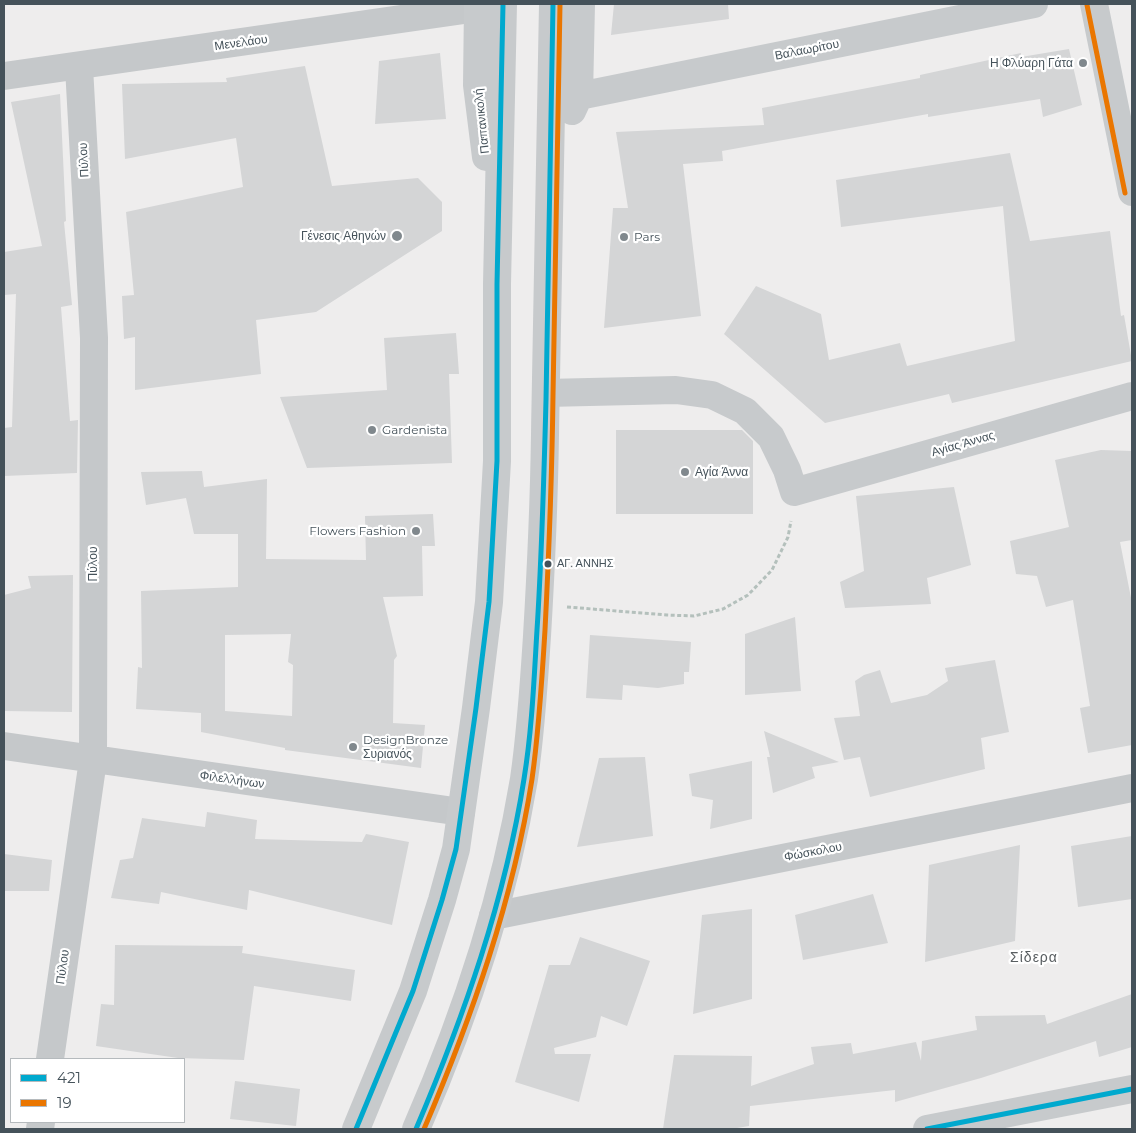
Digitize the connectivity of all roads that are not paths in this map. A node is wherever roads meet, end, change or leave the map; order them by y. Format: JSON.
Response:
{"nodes":[{"id":1,"x":553,"y":4,"type":"edge"},
{"id":2,"x":581,"y":4,"type":"edge"},
{"id":3,"x":1034,"y":4,"type":"edge"},
{"id":4,"x":1094,"y":4,"type":"edge"},
{"id":5,"x":486,"y":5,"type":"edge"},
{"id":6,"x":79,"y":67,"type":"junction"},
{"id":7,"x":4,"y":76,"type":"edge"},
{"id":8,"x":579,"y":96,"type":"junction"},
{"id":9,"x":550,"y":158,"type":"junction"},
{"id":10,"x":1132,"y":192,"type":"edge"},
{"id":11,"x":546,"y":393,"type":"junction"},
{"id":12,"x":1132,"y":396,"type":"edge"},
{"id":13,"x":4,"y":746,"type":"edge"},
{"id":14,"x":93,"y":760,"type":"junction"},
{"id":15,"x":1132,"y":788,"type":"edge"},
{"id":16,"x":461,"y":812,"type":"junction"},
{"id":17,"x":493,"y":916,"type":"junction"},
{"id":18,"x":50,"y":1058,"type":"edge"},
{"id":19,"x":1132,"y":1089,"type":"edge"},
{"id":20,"x":356,"y":1129,"type":"edge"},
{"id":21,"x":416,"y":1129,"type":"edge"},
{"id":22,"x":927,"y":1129,"type":"edge"}],
"edges":[{"from":1,"to":9,"type":"main road"},
{"from":2,"to":8,"type":"main road"},
{"from":3,"to":8,"type":"main road","name":"Βαλαωρίτου"},
{"from":4,"to":10,"type":"main road"},
{"from":5,"to":6,"type":"street","name":"Μενελάου"},
{"from":5,"to":16,"type":"main road","name":"Παπανικολή"},
{"from":6,"to":7,"type":"street","name":"Μενελάου"},
{"from":6,"to":14,"type":"street","name":"Πύλου"},
{"from":8,"to":9,"type":"main road"},
{"from":9,"to":11,"type":"main road"},
{"from":11,"to":12,"type":"main road","name":"Αγίας Άννας"},
{"from":11,"to":17,"type":"main road"},
{"from":13,"to":14,"type":"street","name":"Φιλελλήνων"},
{"from":14,"to":16,"type":"street","name":"Φιλελλήνων"},
{"from":14,"to":18,"type":"street","name":"Πύλου"},
{"from":15,"to":17,"type":"street","name":"Φώσκολου"},
{"from":16,"to":20,"type":"main road","name":"Παπανικολή"},
{"from":17,"to":21,"type":"main road"},
{"from":19,"to":22,"type":"main road"}]}
